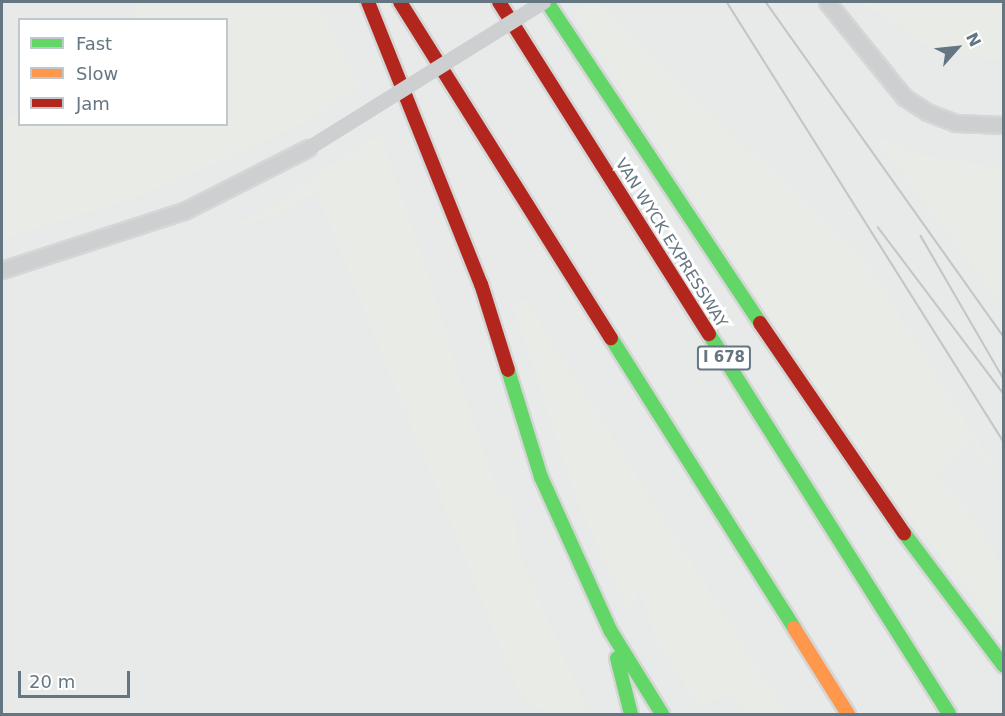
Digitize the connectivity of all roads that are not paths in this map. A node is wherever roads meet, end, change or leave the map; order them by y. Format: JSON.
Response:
{"nodes":[{"id":1,"x":368,"y":2,"type":"edge"},
{"id":2,"x":400,"y":2,"type":"edge"},
{"id":3,"x":500,"y":2,"type":"edge"},
{"id":4,"x":545,"y":2,"type":"edge"},
{"id":5,"x":827,"y":2,"type":"edge"},
{"id":6,"x":1004,"y":125,"type":"edge"},
{"id":7,"x":2,"y":270,"type":"edge"},
{"id":8,"x":610,"y":630,"type":"junction"},
{"id":9,"x":1004,"y":666,"type":"edge"},
{"id":10,"x":631,"y":714,"type":"edge"},
{"id":11,"x":662,"y":714,"type":"edge"},
{"id":12,"x":848,"y":714,"type":"edge"},
{"id":13,"x":949,"y":714,"type":"edge"}],
"edges":[{"from":1,"to":8,"type":"highway"},
{"from":2,"to":12,"type":"highway"},
{"from":3,"to":13,"type":"highway","name":"VAN WYCK EXPRESSWAY","number":"I 678"},
{"from":4,"to":7,"type":"lane","bridge":true},
{"from":4,"to":9,"type":"highway"},
{"from":5,"to":6,"type":"lane"},
{"from":8,"to":10,"type":"highway"},
{"from":8,"to":11,"type":"highway"}]}
